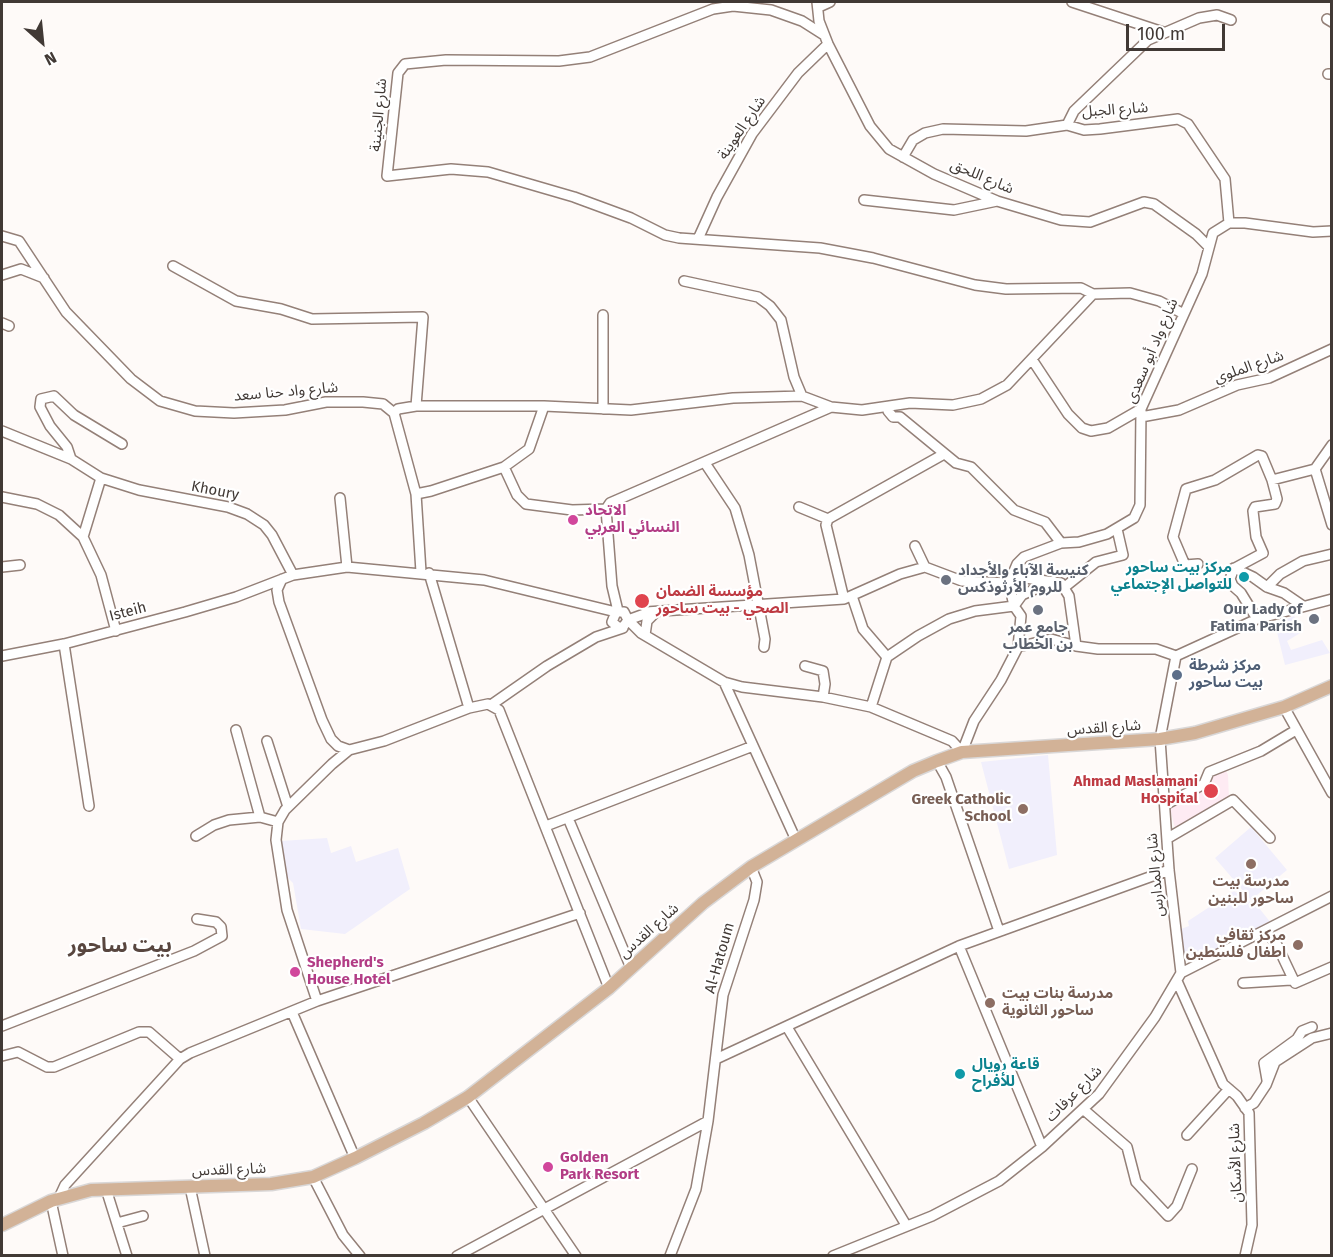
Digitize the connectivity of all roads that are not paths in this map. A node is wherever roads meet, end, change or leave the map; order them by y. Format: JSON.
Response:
{"nodes":[{"id":1,"x":830,"y":2,"type":"edge"},
{"id":2,"x":1072,"y":2,"type":"edge"},
{"id":3,"x":818,"y":4,"type":"edge"},
{"id":4,"x":1231,"y":20,"type":"dead end"},
{"id":5,"x":1163,"y":32,"type":"junction"},
{"id":6,"x":826,"y":40,"type":"junction"},
{"id":7,"x":1067,"y":125,"type":"junction"},
{"id":8,"x":903,"y":157,"type":"junction"},
{"id":9,"x":864,"y":200,"type":"dead end"},
{"id":10,"x":997,"y":201,"type":"junction"},
{"id":11,"x":1229,"y":223,"type":"junction"},
{"id":12,"x":1332,"y":231,"type":"edge"},
{"id":13,"x":2,"y":236,"type":"edge"},
{"id":14,"x":698,"y":239,"type":"junction"},
{"id":15,"x":1209,"y":247,"type":"junction"},
{"id":16,"x":173,"y":266,"type":"dead end"},
{"id":17,"x":2,"y":275,"type":"edge"},
{"id":18,"x":44,"y":278,"type":"junction"},
{"id":19,"x":684,"y":281,"type":"dead end"},
{"id":20,"x":1093,"y":294,"type":"junction"},
{"id":21,"x":1182,"y":313,"type":"junction"},
{"id":22,"x":603,"y":315,"type":"dead end"},
{"id":23,"x":1332,"y":349,"type":"edge"},
{"id":24,"x":1033,"y":361,"type":"junction"},
{"id":25,"x":802,"y":396,"type":"junction"},
{"id":26,"x":416,"y":406,"type":"junction"},
{"id":27,"x":540,"y":406,"type":"junction"},
{"id":28,"x":831,"y":407,"type":"junction"},
{"id":29,"x":603,"y":409,"type":"junction"},
{"id":30,"x":894,"y":413,"type":"junction"},
{"id":31,"x":1141,"y":413,"type":"junction"},
{"id":32,"x":394,"y":414,"type":"junction"},
{"id":33,"x":2,"y":431,"type":"edge"},
{"id":34,"x":122,"y":444,"type":"dead end"},
{"id":35,"x":1332,"y":445,"type":"edge"},
{"id":36,"x":944,"y":454,"type":"junction"},
{"id":37,"x":71,"y":459,"type":"junction"},
{"id":38,"x":705,"y":463,"type":"junction"},
{"id":39,"x":504,"y":466,"type":"junction"},
{"id":40,"x":1315,"y":470,"type":"junction"},
{"id":41,"x":101,"y":478,"type":"junction"},
{"id":42,"x":1272,"y":480,"type":"junction"},
{"id":43,"x":416,"y":494,"type":"junction"},
{"id":44,"x":2,"y":497,"type":"edge"},
{"id":45,"x":340,"y":498,"type":"dead end"},
{"id":46,"x":799,"y":507,"type":"dead end"},
{"id":47,"x":606,"y":509,"type":"junction"},
{"id":48,"x":828,"y":519,"type":"junction"},
{"id":49,"x":1332,"y":525,"type":"edge"},
{"id":50,"x":1117,"y":529,"type":"junction"},
{"id":51,"x":83,"y":537,"type":"junction"},
{"id":52,"x":1061,"y":543,"type":"junction"},
{"id":53,"x":915,"y":546,"type":"dead end"},
{"id":54,"x":1332,"y":554,"type":"edge"},
{"id":55,"x":1198,"y":564,"type":"dead end"},
{"id":56,"x":20,"y":565,"type":"dead end"},
{"id":57,"x":2,"y":567,"type":"edge"},
{"id":58,"x":347,"y":567,"type":"junction"},
{"id":59,"x":925,"y":567,"type":"junction"},
{"id":60,"x":1235,"y":568,"type":"junction"},
{"id":61,"x":425,"y":572,"type":"junction"},
{"id":62,"x":293,"y":575,"type":"junction"},
{"id":63,"x":282,"y":579,"type":"junction"},
{"id":64,"x":1053,"y":580,"type":"junction"},
{"id":65,"x":1009,"y":583,"type":"junction"},
{"id":66,"x":1066,"y":586,"type":"junction"},
{"id":67,"x":1267,"y":587,"type":"junction"},
{"id":68,"x":260,"y":589,"type":"junction"},
{"id":69,"x":848,"y":598,"type":"junction"},
{"id":70,"x":1332,"y":599,"type":"edge"},
{"id":71,"x":279,"y":602,"type":"junction"},
{"id":72,"x":759,"y":605,"type":"junction"},
{"id":73,"x":1014,"y":606,"type":"junction"},
{"id":74,"x":1303,"y":606,"type":"junction"},
{"id":75,"x":653,"y":612,"type":"junction"},
{"id":76,"x":620,"y":617,"type":"junction"},
{"id":77,"x":1257,"y":619,"type":"junction"},
{"id":78,"x":116,"y":631,"type":"junction"},
{"id":79,"x":643,"y":634,"type":"junction"},
{"id":80,"x":64,"y":644,"type":"junction"},
{"id":81,"x":1076,"y":646,"type":"junction"},
{"id":82,"x":764,"y":647,"type":"dead end"},
{"id":83,"x":1018,"y":647,"type":"junction"},
{"id":84,"x":2,"y":656,"type":"edge"},
{"id":85,"x":1176,"y":656,"type":"junction"},
{"id":86,"x":887,"y":657,"type":"junction"},
{"id":87,"x":805,"y":666,"type":"dead end"},
{"id":88,"x":724,"y":682,"type":"junction"},
{"id":89,"x":1332,"y":686,"type":"edge"},
{"id":90,"x":742,"y":687,"type":"junction"},
{"id":91,"x":823,"y":697,"type":"junction"},
{"id":92,"x":733,"y":702,"type":"junction"},
{"id":93,"x":492,"y":705,"type":"junction"},
{"id":94,"x":871,"y":707,"type":"junction"},
{"id":95,"x":1284,"y":707,"type":"junction"},
{"id":96,"x":469,"y":708,"type":"junction"},
{"id":97,"x":236,"y":730,"type":"dead end"},
{"id":98,"x":1296,"y":730,"type":"junction"},
{"id":99,"x":1160,"y":739,"type":"junction"},
{"id":100,"x":267,"y":741,"type":"dead end"},
{"id":101,"x":753,"y":746,"type":"junction"},
{"id":102,"x":349,"y":750,"type":"junction"},
{"id":103,"x":962,"y":752,"type":"junction"},
{"id":104,"x":936,"y":761,"type":"junction"},
{"id":105,"x":1332,"y":793,"type":"edge"},
{"id":106,"x":1165,"y":805,"type":"junction"},
{"id":107,"x":88,"y":806,"type":"dead end"},
{"id":108,"x":288,"y":807,"type":"junction"},
{"id":109,"x":260,"y":817,"type":"junction"},
{"id":110,"x":568,"y":818,"type":"junction"},
{"id":111,"x":278,"y":822,"type":"junction"},
{"id":112,"x":546,"y":826,"type":"junction"},
{"id":113,"x":196,"y":836,"type":"dead end"},
{"id":114,"x":1168,"y":838,"type":"junction"},
{"id":115,"x":1270,"y":838,"type":"dead end"},
{"id":116,"x":796,"y":840,"type":"junction"},
{"id":117,"x":751,"y":867,"type":"junction"},
{"id":118,"x":1168,"y":870,"type":"junction"},
{"id":119,"x":1332,"y":896,"type":"edge"},
{"id":120,"x":580,"y":913,"type":"junction"},
{"id":121,"x":197,"y":919,"type":"dead end"},
{"id":122,"x":999,"y":931,"type":"junction"},
{"id":123,"x":1265,"y":931,"type":"junction"},
{"id":124,"x":959,"y":946,"type":"junction"},
{"id":125,"x":1332,"y":967,"type":"edge"},
{"id":126,"x":631,"y":968,"type":"junction"},
{"id":127,"x":1179,"y":977,"type":"junction"},
{"id":128,"x":1291,"y":980,"type":"junction"},
{"id":129,"x":1243,"y":983,"type":"dead end"},
{"id":130,"x":609,"y":988,"type":"junction"},
{"id":131,"x":317,"y":1001,"type":"junction"},
{"id":132,"x":292,"y":1012,"type":"junction"},
{"id":133,"x":2,"y":1026,"type":"edge"},
{"id":134,"x":788,"y":1027,"type":"junction"},
{"id":135,"x":1312,"y":1027,"type":"dead end"},
{"id":136,"x":1332,"y":1033,"type":"edge"},
{"id":137,"x":4,"y":1053,"type":"edge"},
{"id":138,"x":180,"y":1059,"type":"junction"},
{"id":139,"x":716,"y":1059,"type":"junction"},
{"id":140,"x":1267,"y":1080,"type":"junction"},
{"id":141,"x":1229,"y":1089,"type":"junction"},
{"id":142,"x":468,"y":1097,"type":"junction"},
{"id":143,"x":1245,"y":1108,"type":"junction"},
{"id":144,"x":1083,"y":1109,"type":"junction"},
{"id":145,"x":708,"y":1121,"type":"junction"},
{"id":146,"x":1187,"y":1135,"type":"dead end"},
{"id":147,"x":1042,"y":1147,"type":"junction"},
{"id":148,"x":355,"y":1158,"type":"junction"},
{"id":149,"x":1192,"y":1169,"type":"dead end"},
{"id":150,"x":313,"y":1177,"type":"junction"},
{"id":151,"x":190,"y":1186,"type":"junction"},
{"id":152,"x":106,"y":1189,"type":"junction"},
{"id":153,"x":55,"y":1199,"type":"junction"},
{"id":154,"x":545,"y":1211,"type":"junction"},
{"id":155,"x":143,"y":1216,"type":"dead end"},
{"id":156,"x":117,"y":1222,"type":"junction"},
{"id":157,"x":2,"y":1224,"type":"edge"},
{"id":158,"x":906,"y":1225,"type":"junction"},
{"id":159,"x":63,"y":1256,"type":"edge"},
{"id":160,"x":128,"y":1256,"type":"edge"},
{"id":161,"x":205,"y":1256,"type":"edge"},
{"id":162,"x":360,"y":1256,"type":"edge"},
{"id":163,"x":457,"y":1256,"type":"edge"},
{"id":164,"x":576,"y":1256,"type":"edge"},
{"id":165,"x":670,"y":1256,"type":"edge"},
{"id":166,"x":833,"y":1256,"type":"edge"},
{"id":167,"x":1245,"y":1256,"type":"edge"}],
"edges":[{"from":1,"to":3,"type":"street"},
{"from":2,"to":5,"type":"street"},
{"from":3,"to":6,"type":"street","name":"شارع اللحق"},
{"from":4,"to":5,"type":"street","name":"شارع الجبل"},
{"from":5,"to":7,"type":"street","name":"شارع الجبل"},
{"from":6,"to":8,"type":"street","name":"شارع اللحق"},
{"from":6,"to":14,"type":"street","name":"شارع العوينة"},
{"from":6,"to":14,"type":"street","name":"شارع الجنينة"},
{"from":7,"to":8,"type":"street"},
{"from":7,"to":11,"type":"street","name":"شارع الجبل"},
{"from":8,"to":10,"type":"street","name":"شارع اللحق"},
{"from":9,"to":10,"type":"street"},
{"from":10,"to":15,"type":"street","name":"شارع اللحق"},
{"from":11,"to":12,"type":"street"},
{"from":11,"to":15,"type":"street"},
{"from":13,"to":18,"type":"street","name":"شارع واد حنا سعد"},
{"from":14,"to":20,"type":"street"},
{"from":15,"to":21,"type":"street","name":"شارع واد أبو سعدى"},
{"from":16,"to":26,"type":"street"},
{"from":17,"to":18,"type":"street"},
{"from":18,"to":32,"type":"street","name":"شارع واد حنا سعد"},
{"from":19,"to":25,"type":"street"},
{"from":20,"to":21,"type":"street"},
{"from":20,"to":24,"type":"street"},
{"from":21,"to":31,"type":"street","name":"شارع واد أبو سعدى"},
{"from":22,"to":29,"type":"street"},
{"from":23,"to":31,"type":"street","name":"شارع الملوي"},
{"from":24,"to":30,"type":"street"},
{"from":24,"to":31,"type":"street"},
{"from":25,"to":28,"type":"street"},
{"from":25,"to":29,"type":"street"},
{"from":26,"to":27,"type":"street"},
{"from":26,"to":32,"type":"street"},
{"from":27,"to":29,"type":"street"},
{"from":27,"to":39,"type":"street"},
{"from":28,"to":30,"type":"street"},
{"from":28,"to":38,"type":"street"},
{"from":30,"to":36,"type":"street"},
{"from":31,"to":50,"type":"street","name":"شارع واد أبو سعدى"},
{"from":32,"to":43,"type":"street"},
{"from":33,"to":37,"type":"street","name":"Khoury"},
{"from":34,"to":37,"type":"street"},
{"from":35,"to":40,"type":"street"},
{"from":36,"to":48,"type":"street"},
{"from":36,"to":52,"type":"street"},
{"from":37,"to":41,"type":"street","name":"Khoury"},
{"from":38,"to":47,"type":"street"},
{"from":38,"to":72,"type":"street"},
{"from":39,"to":43,"type":"street"},
{"from":39,"to":47,"type":"street"},
{"from":40,"to":42,"type":"street"},
{"from":40,"to":49,"type":"street"},
{"from":41,"to":51,"type":"street"},
{"from":41,"to":62,"type":"street","name":"Khoury"},
{"from":42,"to":55,"type":"street"},
{"from":42,"to":60,"type":"street"},
{"from":43,"to":61,"type":"street"},
{"from":44,"to":51,"type":"street"},
{"from":45,"to":58,"type":"street"},
{"from":46,"to":48,"type":"street"},
{"from":47,"to":76,"type":"street"},
{"from":48,"to":69,"type":"street"},
{"from":50,"to":52,"type":"street","name":"شارع واد أبو سعدى"},
{"from":50,"to":66,"type":"street"},
{"from":51,"to":78,"type":"street"},
{"from":52,"to":65,"type":"street","name":"شارع واد أبو سعدى"},
{"from":53,"to":59,"type":"street"},
{"from":54,"to":67,"type":"street"},
{"from":56,"to":57,"type":"street"},
{"from":58,"to":61,"type":"street","name":"Isteih"},
{"from":58,"to":62,"type":"street","name":"Isteih"},
{"from":59,"to":65,"type":"street"},
{"from":59,"to":69,"type":"street"},
{"from":60,"to":67,"type":"street"},
{"from":60,"to":77,"type":"street"},
{"from":61,"to":76,"type":"street","name":"Isteih"},
{"from":61,"to":96,"type":"street"},
{"from":62,"to":63,"type":"street","name":"Isteih"},
{"from":63,"to":68,"type":"street","name":"Isteih"},
{"from":63,"to":71,"type":"street"},
{"from":64,"to":65,"type":"street"},
{"from":64,"to":66,"type":"street"},
{"from":64,"to":73,"type":"street"},
{"from":65,"to":73,"type":"street"},
{"from":66,"to":81,"type":"street"},
{"from":67,"to":74,"type":"street"},
{"from":68,"to":71,"type":"street"},
{"from":68,"to":78,"type":"street","name":"Isteih"},
{"from":69,"to":72,"type":"street"},
{"from":69,"to":86,"type":"street"},
{"from":70,"to":74,"type":"street"},
{"from":71,"to":102,"type":"street"},
{"from":72,"to":75,"type":"street"},
{"from":72,"to":82,"type":"street"},
{"from":73,"to":83,"type":"street"},
{"from":73,"to":86,"type":"street"},
{"from":74,"to":77,"type":"street"},
{"from":75,"to":76,"type":"street"},
{"from":75,"to":79,"type":"street"},
{"from":76,"to":79,"type":"street","name":"Isteih"},
{"from":76,"to":93,"type":"street"},
{"from":77,"to":85,"type":"street"},
{"from":78,"to":80,"type":"street","name":"Isteih"},
{"from":79,"to":88,"type":"street","name":"Isteih"},
{"from":80,"to":84,"type":"street","name":"Isteih"},
{"from":80,"to":107,"type":"street"},
{"from":81,"to":83,"type":"street"},
{"from":81,"to":85,"type":"street"},
{"from":83,"to":103,"type":"street"},
{"from":85,"to":99,"type":"street","name":"شارع المدارس"},
{"from":86,"to":94,"type":"street"},
{"from":87,"to":91,"type":"street"},
{"from":88,"to":90,"type":"street","name":"Isteih"},
{"from":88,"to":92,"type":"street"},
{"from":89,"to":95,"type":"main road","name":"شارع القدس"},
{"from":90,"to":91,"type":"street","name":"Isteih"},
{"from":90,"to":92,"type":"street"},
{"from":91,"to":94,"type":"street","name":"Isteih"},
{"from":92,"to":101,"type":"street"},
{"from":93,"to":96,"type":"street"},
{"from":93,"to":112,"type":"street"},
{"from":94,"to":103,"type":"street","name":"Isteih"},
{"from":95,"to":98,"type":"street"},
{"from":95,"to":99,"type":"main road","name":"شارع القدس"},
{"from":96,"to":102,"type":"street"},
{"from":97,"to":109,"type":"street"},
{"from":98,"to":105,"type":"street"},
{"from":98,"to":106,"type":"street"},
{"from":99,"to":103,"type":"main road","name":"شارع القدس"},
{"from":99,"to":106,"type":"street","name":"شارع المدارس"},
{"from":100,"to":108,"type":"street"},
{"from":101,"to":110,"type":"street"},
{"from":101,"to":116,"type":"street"},
{"from":102,"to":108,"type":"street"},
{"from":103,"to":104,"type":"main road","name":"شارع القدس"},
{"from":104,"to":116,"type":"main road","name":"شارع القدس"},
{"from":104,"to":122,"type":"street"},
{"from":106,"to":114,"type":"street","name":"شارع المدارس"},
{"from":108,"to":111,"type":"street"},
{"from":109,"to":111,"type":"street"},
{"from":109,"to":113,"type":"street"},
{"from":110,"to":112,"type":"street"},
{"from":110,"to":126,"type":"street"},
{"from":111,"to":131,"type":"street"},
{"from":112,"to":120,"type":"street"},
{"from":114,"to":115,"type":"street"},
{"from":114,"to":118,"type":"street","name":"شارع المدارس"},
{"from":116,"to":117,"type":"main road","name":"شارع القدس"},
{"from":117,"to":126,"type":"main road","name":"شارع القدس"},
{"from":117,"to":139,"type":"street","name":"Al-Hatoum"},
{"from":118,"to":122,"type":"street"},
{"from":118,"to":127,"type":"street","name":"شارع المدارس"},
{"from":119,"to":123,"type":"street"},
{"from":120,"to":130,"type":"street"},
{"from":120,"to":131,"type":"street"},
{"from":121,"to":133,"type":"street"},
{"from":122,"to":124,"type":"street"},
{"from":123,"to":127,"type":"street"},
{"from":123,"to":128,"type":"street"},
{"from":124,"to":134,"type":"street"},
{"from":124,"to":147,"type":"street"},
{"from":125,"to":128,"type":"street"},
{"from":126,"to":130,"type":"main road","name":"شارع القدس"},
{"from":127,"to":141,"type":"street","name":"شارع الأسكان"},
{"from":127,"to":144,"type":"street","name":"شارع عرفات"},
{"from":128,"to":129,"type":"street"},
{"from":130,"to":142,"type":"main road","name":"شارع القدس"},
{"from":131,"to":132,"type":"street"},
{"from":132,"to":138,"type":"street"},
{"from":132,"to":148,"type":"street"},
{"from":134,"to":139,"type":"street"},
{"from":134,"to":158,"type":"street"},
{"from":135,"to":140,"type":"street"},
{"from":136,"to":140,"type":"street"},
{"from":137,"to":138,"type":"street"},
{"from":138,"to":153,"type":"street"},
{"from":139,"to":145,"type":"street","name":"Al-Hatoum"},
{"from":140,"to":143,"type":"street"},
{"from":141,"to":143,"type":"street","name":"شارع الأسكان"},
{"from":141,"to":146,"type":"street"},
{"from":142,"to":148,"type":"main road","name":"شارع القدس"},
{"from":142,"to":154,"type":"street"},
{"from":143,"to":167,"type":"street","name":"شارع الأسكان"},
{"from":144,"to":147,"type":"street","name":"شارع عرفات"},
{"from":144,"to":149,"type":"street"},
{"from":145,"to":154,"type":"street"},
{"from":145,"to":165,"type":"street","name":"Al-Hatoum"},
{"from":147,"to":158,"type":"street","name":"شارع عرفات"},
{"from":148,"to":150,"type":"main road","name":"شارع القدس"},
{"from":150,"to":151,"type":"main road","name":"شارع القدس"},
{"from":150,"to":162,"type":"street"},
{"from":151,"to":152,"type":"main road","name":"شارع القدس"},
{"from":151,"to":161,"type":"street"},
{"from":152,"to":153,"type":"main road","name":"شارع القدس"},
{"from":152,"to":156,"type":"street"},
{"from":153,"to":157,"type":"main road","name":"شارع القدس"},
{"from":153,"to":159,"type":"street"},
{"from":154,"to":163,"type":"street"},
{"from":154,"to":164,"type":"street"},
{"from":155,"to":156,"type":"street"},
{"from":156,"to":160,"type":"street"},
{"from":158,"to":166,"type":"street","name":"شارع عرفات"}]}
